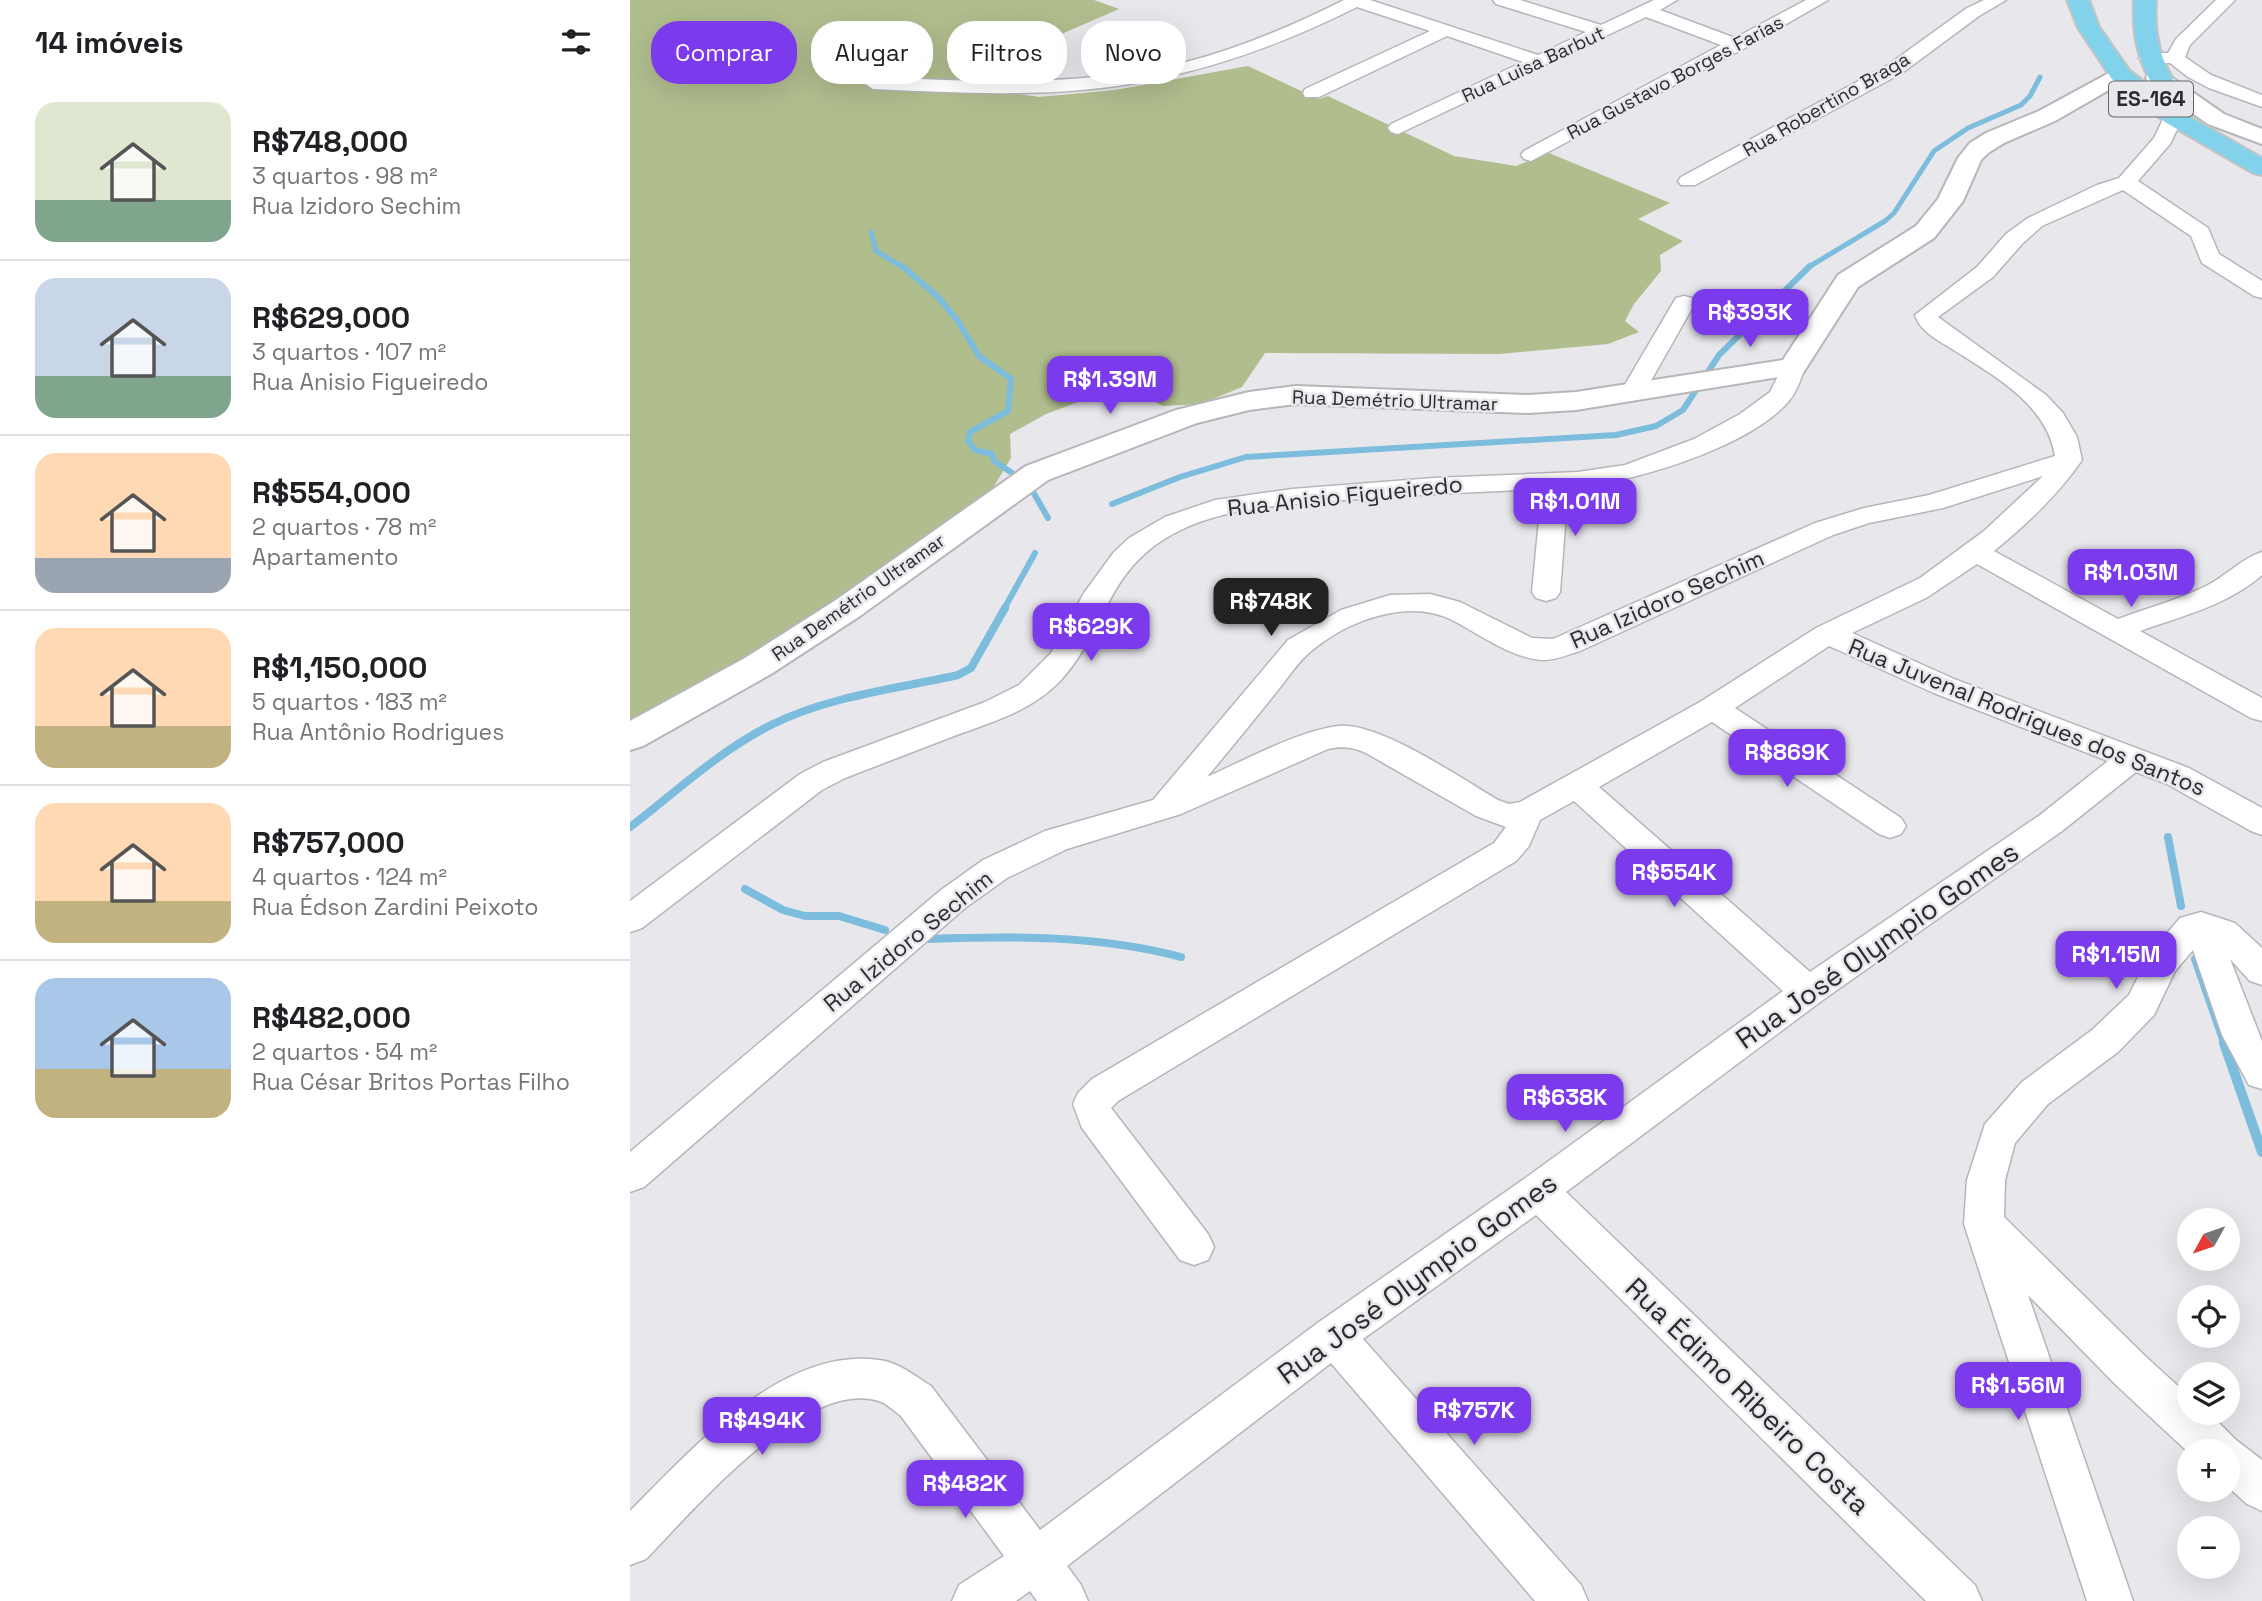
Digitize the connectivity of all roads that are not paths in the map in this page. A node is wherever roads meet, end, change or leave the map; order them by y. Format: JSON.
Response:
{"nodes":[{"id":1,"x":1502,"y":0,"type":"edge"},
{"id":2,"x":1668,"y":0,"type":"edge"},
{"id":3,"x":1819,"y":0,"type":"edge"},
{"id":4,"x":1997,"y":0,"type":"edge"},
{"id":5,"x":2078,"y":0,"type":"edge"},
{"id":6,"x":2145,"y":0,"type":"edge"},
{"id":7,"x":2226,"y":0,"type":"edge"},
{"id":8,"x":1355,"y":1,"type":"edge"},
{"id":9,"x":1645,"y":11,"type":"junction"},
{"id":10,"x":1446,"y":30,"type":"junction"},
{"id":11,"x":1602,"y":31,"type":"junction"},
{"id":12,"x":1737,"y":45,"type":"junction"},
{"id":13,"x":2175,"y":58,"type":"junction"},
{"id":14,"x":1540,"y":61,"type":"junction"},
{"id":15,"x":2115,"y":64,"type":"junction"},
{"id":16,"x":2152,"y":68,"type":"junction"},
{"id":17,"x":894,"y":84,"type":"edge"},
{"id":18,"x":1311,"y":93,"type":"dead end"},
{"id":19,"x":2262,"y":101,"type":"edge"},
{"id":20,"x":2175,"y":111,"type":"junction"},
{"id":21,"x":2208,"y":126,"type":"junction"},
{"id":22,"x":1398,"y":128,"type":"dead end"},
{"id":23,"x":2257,"y":136,"type":"edge"},
{"id":24,"x":2226,"y":148,"type":"junction"},
{"id":25,"x":1531,"y":155,"type":"dead end"},
{"id":26,"x":2262,"y":168,"type":"edge"},
{"id":27,"x":1688,"y":181,"type":"dead end"},
{"id":28,"x":2126,"y":182,"type":"junction"},
{"id":29,"x":2262,"y":291,"type":"edge"},
{"id":30,"x":1684,"y":303,"type":"dead end"},
{"id":31,"x":1793,"y":367,"type":"junction"},
{"id":32,"x":1632,"y":393,"type":"junction"},
{"id":33,"x":2069,"y":460,"type":"junction"},
{"id":34,"x":1556,"y":480,"type":"junction"},
{"id":35,"x":1976,"y":552,"type":"junction"},
{"id":36,"x":2262,"y":561,"type":"edge"},
{"id":37,"x":1546,"y":592,"type":"dead end"},
{"id":38,"x":2117,"y":629,"type":"junction"},
{"id":39,"x":1828,"y":634,"type":"junction"},
{"id":40,"x":1713,"y":708,"type":"junction"},
{"id":41,"x":2262,"y":711,"type":"edge"},
{"id":42,"x":630,"y":737,"type":"edge"},
{"id":43,"x":2133,"y":758,"type":"junction"},
{"id":44,"x":1577,"y":785,"type":"junction"},
{"id":45,"x":1164,"y":808,"type":"junction"},
{"id":46,"x":1527,"y":813,"type":"junction"},
{"id":47,"x":2262,"y":823,"type":"edge"},
{"id":48,"x":1890,"y":826,"type":"dead end"},
{"id":49,"x":630,"y":919,"type":"edge"},
{"id":50,"x":2201,"y":925,"type":"junction"},
{"id":51,"x":2262,"y":971,"type":"edge"},
{"id":52,"x":1808,"y":992,"type":"junction"},
{"id":53,"x":2262,"y":1074,"type":"edge"},
{"id":54,"x":630,"y":1175,"type":"edge"},
{"id":55,"x":1538,"y":1191,"type":"junction"},
{"id":56,"x":1984,"y":1224,"type":"junction"},
{"id":57,"x":1194,"y":1247,"type":"dead end"},
{"id":58,"x":1334,"y":1336,"type":"junction"},
{"id":59,"x":2207,"y":1439,"type":"edge"},
{"id":60,"x":2240,"y":1469,"type":"edge"},
{"id":61,"x":2262,"y":1489,"type":"edge"},
{"id":62,"x":630,"y":1543,"type":"edge"},
{"id":63,"x":1036,"y":1561,"type":"junction"},
{"id":64,"x":975,"y":1601,"type":"edge"},
{"id":65,"x":1065,"y":1601,"type":"edge"},
{"id":66,"x":1565,"y":1601,"type":"edge"},
{"id":67,"x":1959,"y":1601,"type":"edge"},
{"id":68,"x":2110,"y":1601,"type":"edge"}],
"edges":[{"from":1,"to":11,"type":"street"},
{"from":2,"to":9,"type":"street","name":"Rua Luisa Barbut"},
{"from":3,"to":12,"type":"street","name":"Rua Gustavo Borges Farias"},
{"from":4,"to":27,"type":"street","name":"Rua Robertino Braga"},
{"from":5,"to":15,"type":"highway","number":"ES-164"},
{"from":6,"to":16,"type":"highway","number":"ES-164"},
{"from":7,"to":13,"type":"street"},
{"from":8,"to":10,"type":"street"},
{"from":8,"to":17,"type":"street"},
{"from":9,"to":11,"type":"street","name":"Rua Luisa Barbut"},
{"from":9,"to":12,"type":"street"},
{"from":10,"to":14,"type":"street"},
{"from":10,"to":18,"type":"street"},
{"from":11,"to":14,"type":"street","name":"Rua Luisa Barbut"},
{"from":12,"to":25,"type":"street","name":"Rua Gustavo Borges Farias"},
{"from":13,"to":16,"type":"street"},
{"from":13,"to":19,"type":"street"},
{"from":14,"to":22,"type":"street","name":"Rua Luisa Barbut"},
{"from":15,"to":20,"type":"highway","number":"ES-164"},
{"from":15,"to":31,"type":"street"},
{"from":16,"to":20,"type":"highway","number":"ES-164"},
{"from":16,"to":21,"type":"street"},
{"from":20,"to":21,"type":"highway","number":"ES-164"},
{"from":20,"to":28,"type":"street"},
{"from":21,"to":23,"type":"street"},
{"from":21,"to":24,"type":"highway","number":"ES-164"},
{"from":23,"to":24,"type":"highway"},
{"from":24,"to":26,"type":"highway","number":"ES-164"},
{"from":28,"to":29,"type":"street"},
{"from":28,"to":33,"type":"street"},
{"from":30,"to":32,"type":"street"},
{"from":31,"to":32,"type":"street","name":"Rua Demétrio Ultramar"},
{"from":31,"to":34,"type":"street","name":"Rua Anisio Figueiredo"},
{"from":32,"to":42,"type":"street","name":"Rua Demétrio Ultramar"},
{"from":33,"to":35,"type":"street"},
{"from":33,"to":45,"type":"street","name":"Rua Izidoro Sechim"},
{"from":34,"to":37,"type":"street"},
{"from":34,"to":49,"type":"street","name":"Rua Anisio Figueiredo"},
{"from":35,"to":38,"type":"street"},
{"from":35,"to":39,"type":"street"},
{"from":36,"to":38,"type":"street"},
{"from":38,"to":41,"type":"street"},
{"from":39,"to":40,"type":"street"},
{"from":39,"to":43,"type":"street","name":"Rua Juvenal Rodrigues dos Santos"},
{"from":40,"to":44,"type":"street"},
{"from":40,"to":48,"type":"street"},
{"from":43,"to":47,"type":"street","name":"Rua Juvenal Rodrigues dos Santos"},
{"from":43,"to":52,"type":"street","name":"Rua José Olympio Gomes"},
{"from":44,"to":46,"type":"street"},
{"from":44,"to":52,"type":"street"},
{"from":45,"to":46,"type":"street"},
{"from":45,"to":54,"type":"street","name":"Rua Izidoro Sechim"},
{"from":46,"to":57,"type":"street"},
{"from":50,"to":51,"type":"street"},
{"from":50,"to":53,"type":"street"},
{"from":50,"to":56,"type":"street"},
{"from":52,"to":55,"type":"street","name":"Rua José Olympio Gomes"},
{"from":55,"to":58,"type":"street","name":"Rua José Olympio Gomes"},
{"from":55,"to":67,"type":"street","name":"Rua Édimo Ribeiro Costa"},
{"from":56,"to":59,"type":"street"},
{"from":56,"to":68,"type":"street"},
{"from":58,"to":63,"type":"street","name":"Rua José Olympio Gomes"},
{"from":58,"to":66,"type":"street"},
{"from":60,"to":61,"type":"street"},
{"from":62,"to":63,"type":"street"},
{"from":63,"to":64,"type":"street","name":"Rua José Olympio Gomes"},
{"from":63,"to":65,"type":"street"}]}
